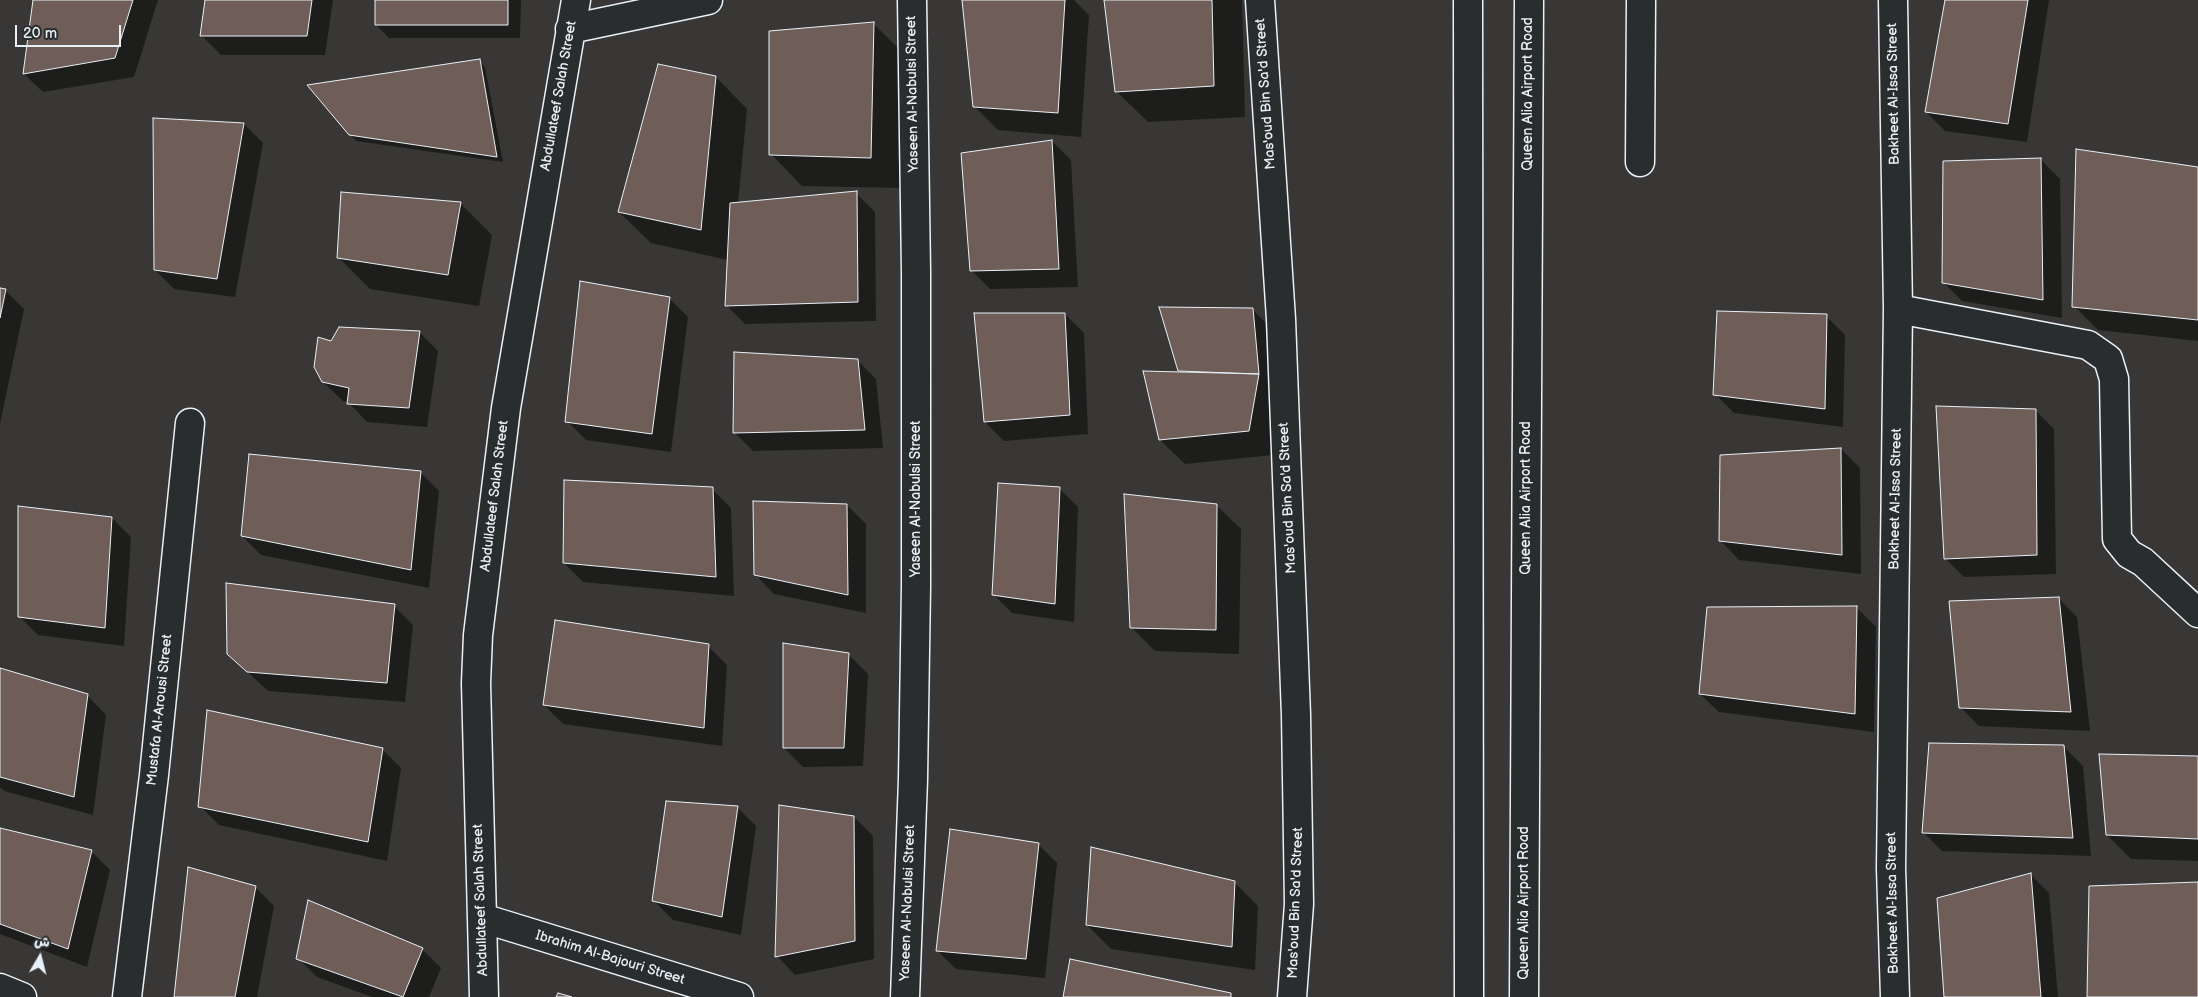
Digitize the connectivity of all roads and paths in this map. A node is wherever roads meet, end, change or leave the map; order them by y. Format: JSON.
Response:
{"nodes":[{"id":1,"x":576,"y":0,"type":"edge"},
{"id":2,"x":708,"y":0,"type":"edge"},
{"id":3,"x":912,"y":0,"type":"edge"},
{"id":4,"x":1260,"y":0,"type":"edge"},
{"id":5,"x":1468,"y":0,"type":"edge"},
{"id":6,"x":1529,"y":0,"type":"edge"},
{"id":7,"x":1641,"y":0,"type":"edge"},
{"id":8,"x":1893,"y":0,"type":"edge"},
{"id":9,"x":570,"y":29,"type":"junction"},
{"id":10,"x":1640,"y":162,"type":"dead end"},
{"id":11,"x":1898,"y":309,"type":"junction"},
{"id":12,"x":190,"y":423,"type":"dead end"},
{"id":13,"x":2198,"y":613,"type":"edge"},
{"id":14,"x":482,"y":918,"type":"junction"},
{"id":15,"x":0,"y":988,"type":"edge"},
{"id":16,"x":22,"y":997,"type":"edge"},
{"id":17,"x":127,"y":997,"type":"edge"},
{"id":18,"x":484,"y":997,"type":"edge"},
{"id":19,"x":739,"y":997,"type":"edge"},
{"id":20,"x":905,"y":997,"type":"edge"},
{"id":21,"x":1292,"y":997,"type":"edge"},
{"id":22,"x":1468,"y":997,"type":"edge"},
{"id":23,"x":1524,"y":997,"type":"edge"},
{"id":24,"x":1895,"y":997,"type":"edge"}],
"edges":[{"from":1,"to":9,"type":"main road","name":"Abdullateef Salah Street"},
{"from":2,"to":9,"type":"main road"},
{"from":3,"to":20,"type":"main road","name":"Yaseen Al-Nabulsi Street"},
{"from":4,"to":21,"type":"main road","name":"Mas'oud Bin Sa'd Street"},
{"from":5,"to":22,"type":"main road"},
{"from":6,"to":23,"type":"main road","name":"Queen Alia Airport Road"},
{"from":7,"to":10,"type":"main road"},
{"from":8,"to":11,"type":"main road","name":"Bakheet Al-Issa Street"},
{"from":9,"to":14,"type":"main road","name":"Abdullateef Salah Street"},
{"from":11,"to":13,"type":"main road"},
{"from":11,"to":24,"type":"main road","name":"Bakheet Al-Issa Street"},
{"from":12,"to":17,"type":"main road","name":"Mustafa Al-Arousi Street"},
{"from":14,"to":18,"type":"main road","name":"Abdullateef Salah Street"},
{"from":14,"to":19,"type":"main road","name":"Ibrahim Al-Bajouri Street"},
{"from":15,"to":16,"type":"main road"}]}
